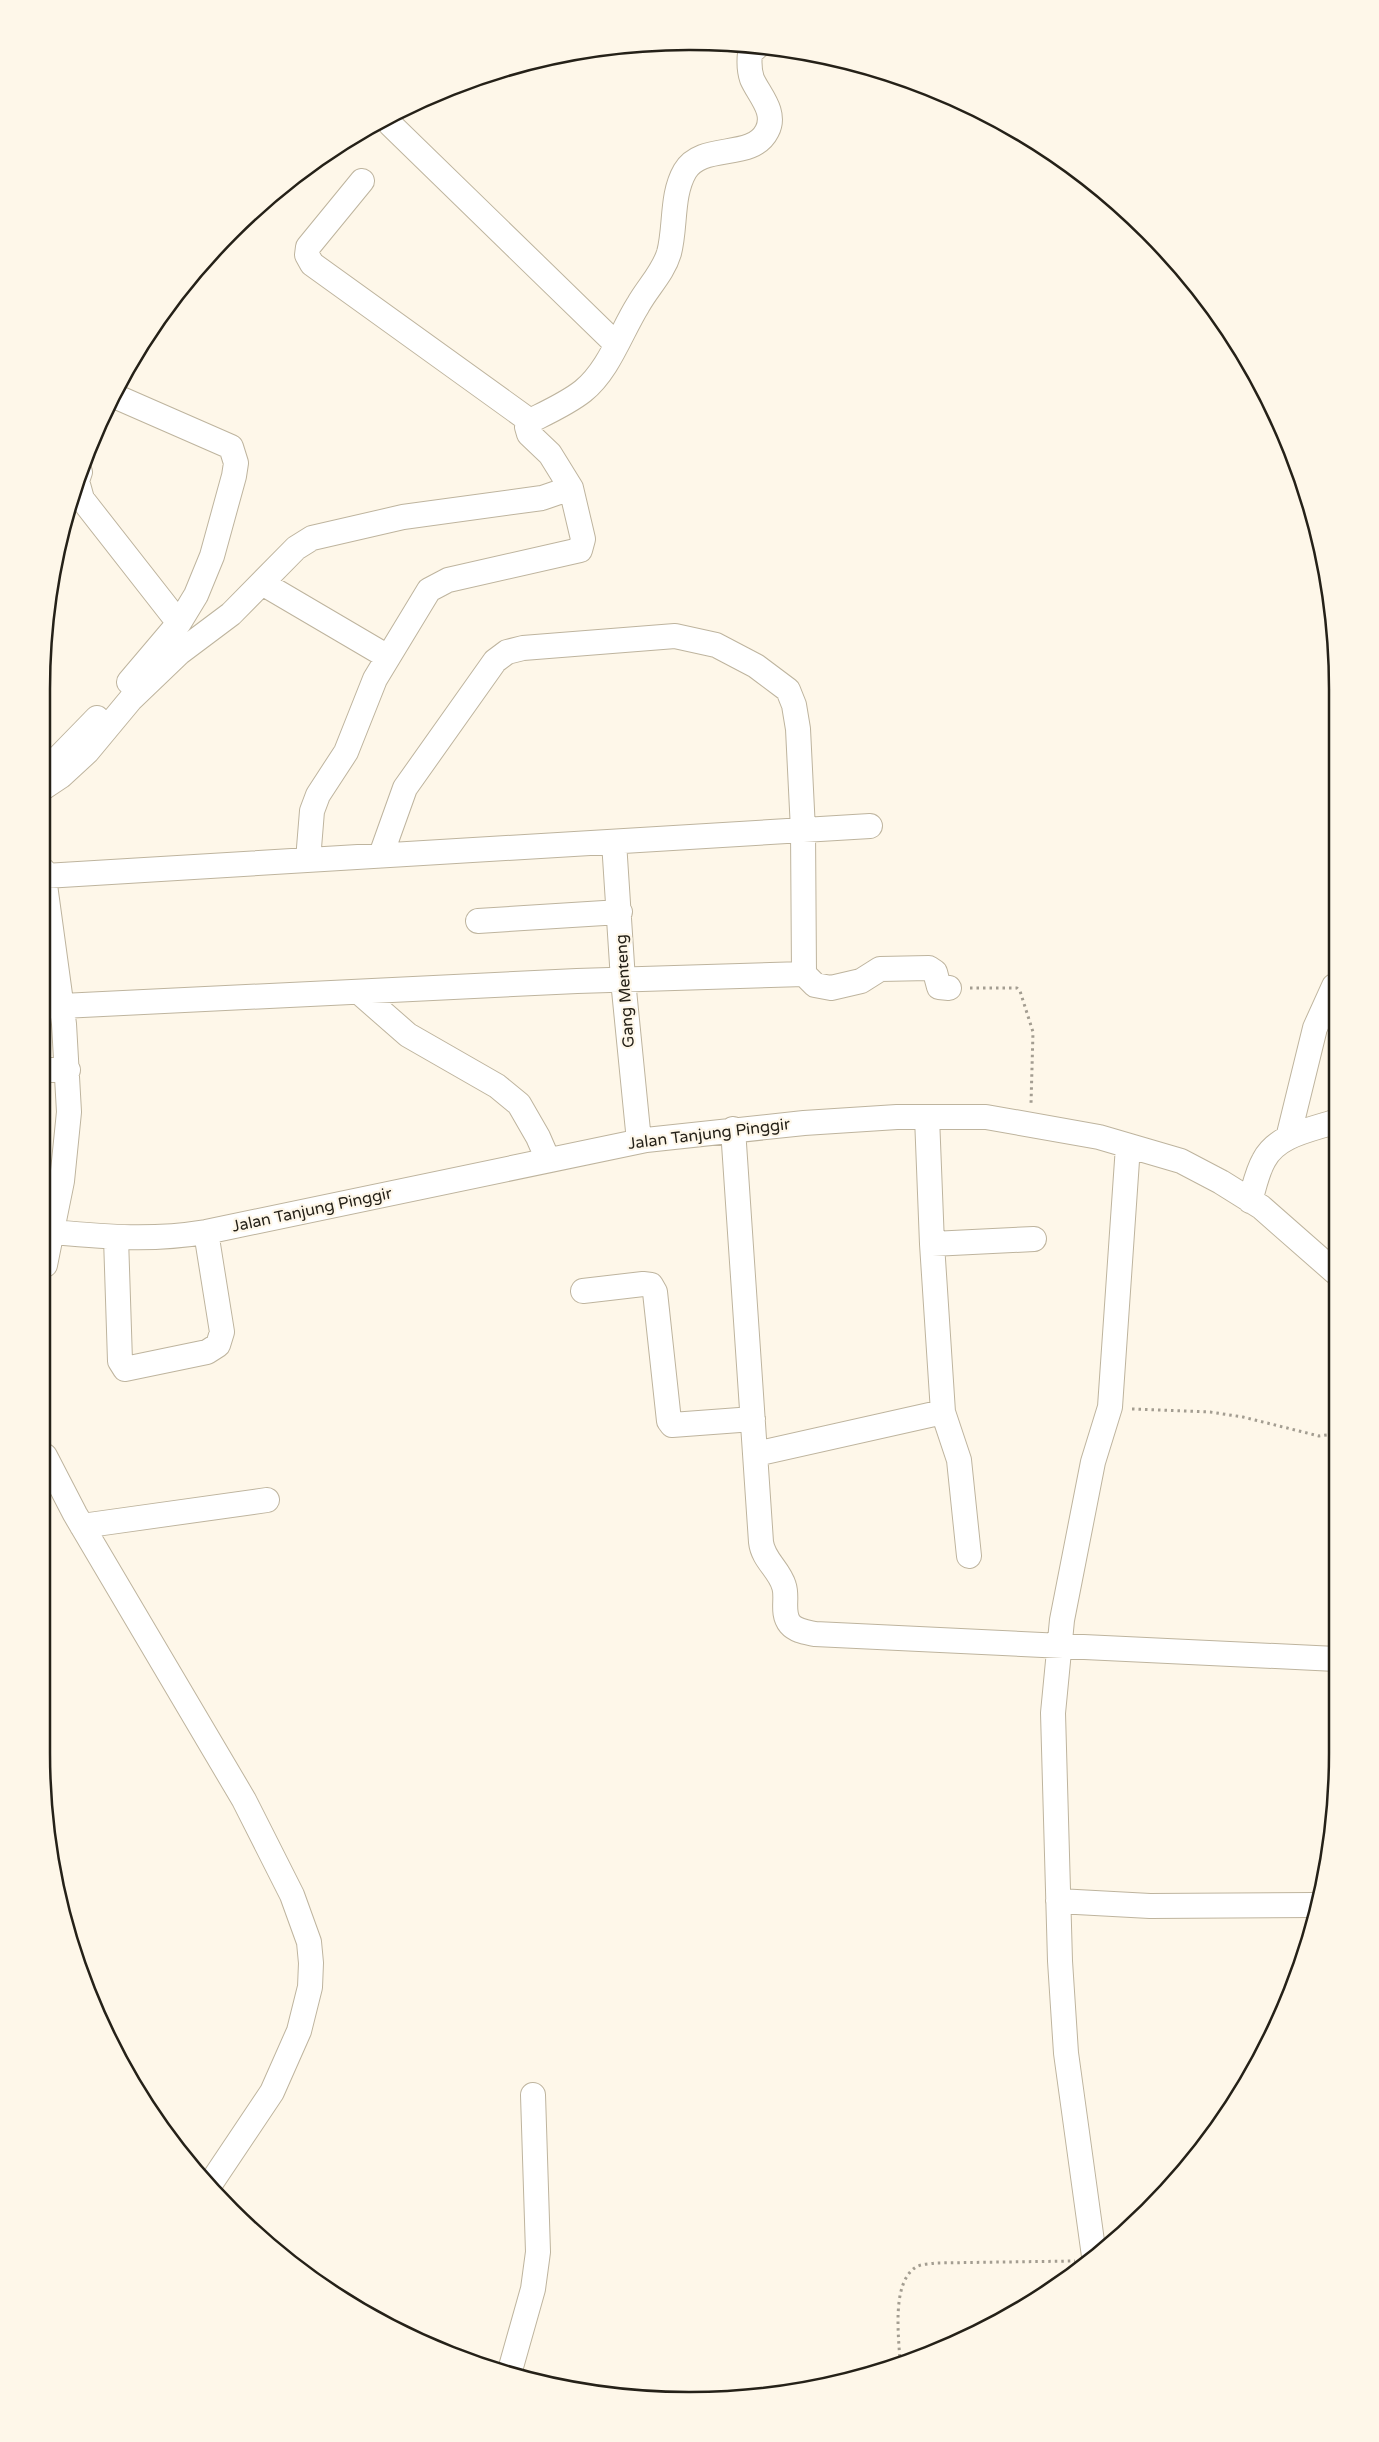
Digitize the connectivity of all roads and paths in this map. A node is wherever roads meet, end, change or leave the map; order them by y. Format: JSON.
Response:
{"nodes":[{"id":1,"x":750,"y":53,"type":"edge"},
{"id":2,"x":391,"y":125,"type":"dead end"},
{"id":3,"x":362,"y":180,"type":"dead end"},
{"id":4,"x":616,"y":344,"type":"junction"},
{"id":5,"x":121,"y":399,"type":"edge"},
{"id":6,"x":530,"y":421,"type":"junction"},
{"id":7,"x":571,"y":488,"type":"junction"},
{"id":8,"x":81,"y":495,"type":"edge"},
{"id":9,"x":262,"y":582,"type":"junction"},
{"id":10,"x":179,"y":623,"type":"junction"},
{"id":11,"x":388,"y":657,"type":"junction"},
{"id":12,"x":50,"y":763,"type":"edge"},
{"id":13,"x":50,"y":783,"type":"edge"},
{"id":14,"x":870,"y":826,"type":"dead end"},
{"id":15,"x":803,"y":830,"type":"junction"},
{"id":16,"x":614,"y":842,"type":"junction"},
{"id":17,"x":381,"y":855,"type":"junction"},
{"id":18,"x":308,"y":860,"type":"junction"},
{"id":19,"x":50,"y":873,"type":"edge"},
{"id":20,"x":620,"y":912,"type":"junction"},
{"id":21,"x":50,"y":917,"type":"edge"},
{"id":22,"x":478,"y":920,"type":"dead end"},
{"id":23,"x":804,"y":974,"type":"junction"},
{"id":24,"x":623,"y":980,"type":"junction"},
{"id":25,"x":949,"y":988,"type":"joint"},
{"id":26,"x":360,"y":993,"type":"junction"},
{"id":27,"x":1329,"y":997,"type":"edge"},
{"id":28,"x":62,"y":1006,"type":"junction"},
{"id":29,"x":50,"y":1070,"type":"edge"},
{"id":30,"x":68,"y":1070,"type":"junction"},
{"id":31,"x":927,"y":1117,"type":"junction"},
{"id":32,"x":1329,"y":1124,"type":"edge"},
{"id":33,"x":1031,"y":1125,"type":"junction"},
{"id":34,"x":733,"y":1129,"type":"junction"},
{"id":35,"x":1288,"y":1138,"type":"junction"},
{"id":36,"x":639,"y":1141,"type":"junction"},
{"id":37,"x":1128,"y":1146,"type":"junction"},
{"id":38,"x":548,"y":1160,"type":"junction"},
{"id":39,"x":1250,"y":1201,"type":"junction"},
{"id":40,"x":52,"y":1232,"type":"junction"},
{"id":41,"x":206,"y":1232,"type":"junction"},
{"id":42,"x":116,"y":1238,"type":"junction"},
{"id":43,"x":1034,"y":1240,"type":"dead end"},
{"id":44,"x":50,"y":1241,"type":"edge"},
{"id":45,"x":932,"y":1244,"type":"junction"},
{"id":46,"x":1329,"y":1268,"type":"edge"},
{"id":47,"x":583,"y":1291,"type":"dead end"},
{"id":48,"x":1110,"y":1406,"type":"junction"},
{"id":49,"x":943,"y":1412,"type":"junction"},
{"id":50,"x":753,"y":1419,"type":"junction"},
{"id":51,"x":1329,"y":1434,"type":"edge"},
{"id":52,"x":756,"y":1454,"type":"junction"},
{"id":53,"x":50,"y":1464,"type":"edge"},
{"id":54,"x":267,"y":1500,"type":"dead end"},
{"id":55,"x":82,"y":1526,"type":"junction"},
{"id":56,"x":969,"y":1556,"type":"dead end"},
{"id":57,"x":1059,"y":1645,"type":"junction"},
{"id":58,"x":1329,"y":1659,"type":"edge"},
{"id":59,"x":1058,"y":1901,"type":"junction"},
{"id":60,"x":1310,"y":1905,"type":"edge"},
{"id":61,"x":533,"y":2095,"type":"dead end"},
{"id":62,"x":214,"y":2179,"type":"edge"},
{"id":63,"x":1086,"y":2254,"type":"edge"},
{"id":64,"x":1080,"y":2259,"type":"edge"},
{"id":65,"x":900,"y":2356,"type":"edge"},
{"id":66,"x":511,"y":2366,"type":"edge"}],
"edges":[{"from":1,"to":4,"type":"street"},
{"from":2,"to":4,"type":"street"},
{"from":3,"to":6,"type":"street"},
{"from":4,"to":6,"type":"street"},
{"from":5,"to":10,"type":"street"},
{"from":6,"to":7,"type":"street"},
{"from":7,"to":9,"type":"street"},
{"from":7,"to":11,"type":"street"},
{"from":8,"to":10,"type":"street"},
{"from":9,"to":11,"type":"street"},
{"from":9,"to":13,"type":"street"},
{"from":10,"to":12,"type":"street"},
{"from":11,"to":18,"type":"street"},
{"from":14,"to":15,"type":"street"},
{"from":15,"to":16,"type":"street"},
{"from":15,"to":17,"type":"street"},
{"from":15,"to":23,"type":"street"},
{"from":16,"to":17,"type":"street"},
{"from":16,"to":20,"type":"street","name":"Gang Menteng"},
{"from":17,"to":18,"type":"street"},
{"from":18,"to":19,"type":"street"},
{"from":20,"to":22,"type":"street"},
{"from":20,"to":24,"type":"street","name":"Gang Menteng"},
{"from":21,"to":28,"type":"street"},
{"from":23,"to":24,"type":"street"},
{"from":23,"to":25,"type":"street"},
{"from":24,"to":26,"type":"street"},
{"from":24,"to":36,"type":"street","name":"Gang Menteng"},
{"from":25,"to":33,"type":"path"},
{"from":26,"to":28,"type":"street"},
{"from":26,"to":38,"type":"street"},
{"from":27,"to":35,"type":"street"},
{"from":28,"to":30,"type":"street"},
{"from":29,"to":30,"type":"street"},
{"from":30,"to":40,"type":"street"},
{"from":31,"to":33,"type":"street","name":"Jalan Tanjung Pinggir"},
{"from":31,"to":34,"type":"street","name":"Jalan Tanjung Pinggir"},
{"from":31,"to":45,"type":"street"},
{"from":32,"to":35,"type":"street"},
{"from":33,"to":37,"type":"street","name":"Jalan Tanjung Pinggir"},
{"from":34,"to":36,"type":"street","name":"Jalan Tanjung Pinggir"},
{"from":34,"to":50,"type":"street"},
{"from":35,"to":39,"type":"street"},
{"from":36,"to":38,"type":"street","name":"Jalan Tanjung Pinggir"},
{"from":37,"to":39,"type":"street","name":"Jalan Tanjung Pinggir"},
{"from":37,"to":48,"type":"street"},
{"from":38,"to":41,"type":"street","name":"Jalan Tanjung Pinggir"},
{"from":39,"to":46,"type":"street","name":"Jalan Tanjung Pinggir"},
{"from":40,"to":42,"type":"street","name":"Jalan Tanjung Pinggir"},
{"from":40,"to":44,"type":"street"},
{"from":41,"to":42,"type":"street","name":"Jalan Tanjung Pinggir"},
{"from":41,"to":42,"type":"street"},
{"from":43,"to":45,"type":"street"},
{"from":45,"to":49,"type":"street"},
{"from":47,"to":50,"type":"street"},
{"from":48,"to":51,"type":"path"},
{"from":48,"to":57,"type":"street"},
{"from":49,"to":52,"type":"street"},
{"from":49,"to":56,"type":"street"},
{"from":50,"to":52,"type":"street"},
{"from":52,"to":57,"type":"street"},
{"from":53,"to":55,"type":"street"},
{"from":54,"to":55,"type":"street"},
{"from":55,"to":62,"type":"street"},
{"from":57,"to":58,"type":"street"},
{"from":57,"to":59,"type":"street"},
{"from":59,"to":60,"type":"street"},
{"from":59,"to":63,"type":"street"},
{"from":61,"to":66,"type":"street"},
{"from":64,"to":65,"type":"path"}]}
